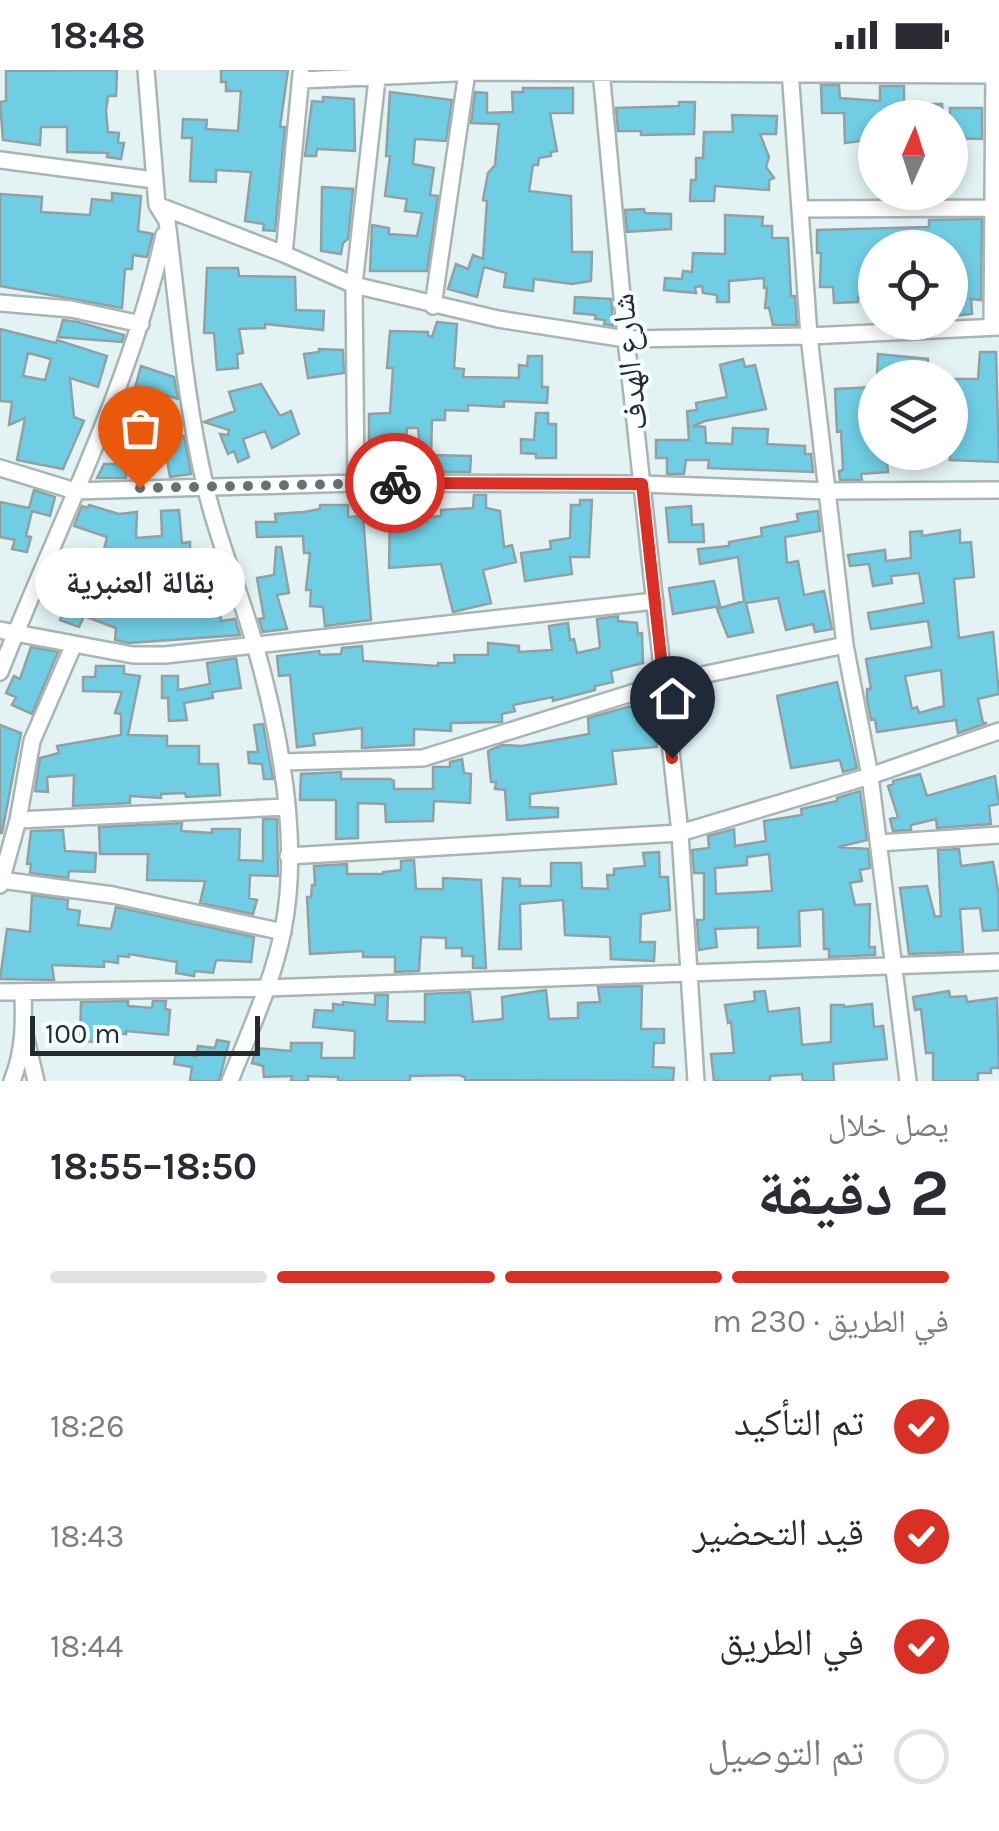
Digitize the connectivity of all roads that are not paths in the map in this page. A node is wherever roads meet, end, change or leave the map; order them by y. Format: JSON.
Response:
{"nodes":[{"id":1,"x":146,"y":70,"type":"edge"},
{"id":2,"x":601,"y":71,"type":"edge"},
{"id":3,"x":791,"y":71,"type":"edge"},
{"id":4,"x":467,"y":72,"type":"edge"},
{"id":5,"x":377,"y":73,"type":"edge"},
{"id":6,"x":995,"y":74,"type":"edge"},
{"id":7,"x":301,"y":75,"type":"edge"},
{"id":8,"x":0,"y":160,"type":"edge"},
{"id":9,"x":996,"y":178,"type":"edge"},
{"id":10,"x":154,"y":180,"type":"junction"},
{"id":11,"x":157,"y":205,"type":"junction"},
{"id":12,"x":992,"y":208,"type":"junction"},
{"id":13,"x":800,"y":209,"type":"junction"},
{"id":14,"x":166,"y":222,"type":"junction"},
{"id":15,"x":284,"y":254,"type":"junction"},
{"id":16,"x":354,"y":284,"type":"junction"},
{"id":17,"x":0,"y":303,"type":"edge"},
{"id":18,"x":433,"y":306,"type":"junction"},
{"id":19,"x":141,"y":324,"type":"junction"},
{"id":20,"x":996,"y":327,"type":"edge"},
{"id":21,"x":809,"y":336,"type":"junction"},
{"id":22,"x":626,"y":338,"type":"junction"},
{"id":23,"x":0,"y":468,"type":"edge"},
{"id":24,"x":356,"y":483,"type":"junction"},
{"id":25,"x":642,"y":484,"type":"junction"},
{"id":26,"x":205,"y":486,"type":"junction"},
{"id":27,"x":75,"y":490,"type":"junction"},
{"id":28,"x":999,"y":490,"type":"edge"},
{"id":29,"x":829,"y":491,"type":"junction"},
{"id":30,"x":655,"y":601,"type":"junction"},
{"id":31,"x":8,"y":632,"type":"edge"},
{"id":32,"x":74,"y":644,"type":"junction"},
{"id":33,"x":845,"y":644,"type":"junction"},
{"id":34,"x":256,"y":647,"type":"junction"},
{"id":35,"x":0,"y":672,"type":"edge"},
{"id":36,"x":664,"y":683,"type":"junction"},
{"id":37,"x":999,"y":731,"type":"edge"},
{"id":38,"x":282,"y":762,"type":"junction"},
{"id":39,"x":870,"y":776,"type":"junction"},
{"id":40,"x":286,"y":807,"type":"junction"},
{"id":41,"x":18,"y":820,"type":"junction"},
{"id":42,"x":680,"y":833,"type":"junction"},
{"id":43,"x":999,"y":836,"type":"edge"},
{"id":44,"x":879,"y":844,"type":"junction"},
{"id":45,"x":288,"y":856,"type":"junction"},
{"id":46,"x":1,"y":882,"type":"edge"},
{"id":47,"x":283,"y":932,"type":"junction"},
{"id":48,"x":999,"y":962,"type":"edge"},
{"id":49,"x":894,"y":966,"type":"junction"},
{"id":50,"x":688,"y":970,"type":"junction"},
{"id":51,"x":266,"y":988,"type":"junction"},
{"id":52,"x":0,"y":992,"type":"edge"},
{"id":53,"x":23,"y":993,"type":"junction"},
{"id":54,"x":24,"y":1030,"type":"junction"},
{"id":55,"x":12,"y":1081,"type":"edge"},
{"id":56,"x":36,"y":1081,"type":"edge"},
{"id":57,"x":230,"y":1081,"type":"edge"},
{"id":58,"x":696,"y":1081,"type":"edge"},
{"id":59,"x":908,"y":1081,"type":"edge"}],
"edges":[{"from":1,"to":10,"type":"street"},
{"from":2,"to":3,"type":"street"},
{"from":2,"to":4,"type":"street"},
{"from":2,"to":22,"type":"street","name":"شارع الهدف"},
{"from":3,"to":6,"type":"street"},
{"from":3,"to":13,"type":"street"},
{"from":4,"to":5,"type":"street"},
{"from":4,"to":18,"type":"street"},
{"from":5,"to":7,"type":"street"},
{"from":5,"to":16,"type":"street"},
{"from":6,"to":9,"type":"street"},
{"from":7,"to":15,"type":"street"},
{"from":8,"to":10,"type":"street"},
{"from":9,"to":12,"type":"street"},
{"from":10,"to":11,"type":"street"},
{"from":11,"to":14,"type":"street"},
{"from":11,"to":15,"type":"street"},
{"from":12,"to":13,"type":"street"},
{"from":12,"to":20,"type":"street"},
{"from":13,"to":21,"type":"street"},
{"from":14,"to":19,"type":"street"},
{"from":14,"to":26,"type":"street"},
{"from":15,"to":16,"type":"street"},
{"from":16,"to":18,"type":"street"},
{"from":16,"to":24,"type":"street"},
{"from":17,"to":19,"type":"street"},
{"from":18,"to":22,"type":"street"},
{"from":19,"to":27,"type":"street"},
{"from":20,"to":21,"type":"street"},
{"from":21,"to":22,"type":"street"},
{"from":21,"to":29,"type":"street"},
{"from":22,"to":25,"type":"street","name":"شارع الهدف"},
{"from":23,"to":27,"type":"street"},
{"from":24,"to":25,"type":"street"},
{"from":24,"to":26,"type":"street"},
{"from":25,"to":29,"type":"street"},
{"from":25,"to":30,"type":"street","name":"شارع الهدف"},
{"from":26,"to":27,"type":"street"},
{"from":26,"to":34,"type":"street"},
{"from":27,"to":31,"type":"street"},
{"from":28,"to":29,"type":"street"},
{"from":29,"to":33,"type":"street"},
{"from":30,"to":34,"type":"street"},
{"from":30,"to":36,"type":"street","name":"شارع الهدف"},
{"from":31,"to":32,"type":"street"},
{"from":31,"to":35,"type":"street"},
{"from":32,"to":34,"type":"street"},
{"from":32,"to":41,"type":"street"},
{"from":33,"to":36,"type":"street"},
{"from":33,"to":39,"type":"street"},
{"from":34,"to":38,"type":"street"},
{"from":36,"to":38,"type":"street"},
{"from":36,"to":42,"type":"street","name":"شارع الهدف"},
{"from":37,"to":39,"type":"street"},
{"from":38,"to":40,"type":"street"},
{"from":39,"to":42,"type":"street"},
{"from":39,"to":44,"type":"street"},
{"from":40,"to":41,"type":"street"},
{"from":40,"to":45,"type":"street"},
{"from":41,"to":46,"type":"street"},
{"from":42,"to":45,"type":"street"},
{"from":42,"to":50,"type":"street","name":"شارع الهدف"},
{"from":43,"to":44,"type":"street"},
{"from":44,"to":49,"type":"street"},
{"from":45,"to":47,"type":"street"},
{"from":46,"to":47,"type":"street"},
{"from":47,"to":51,"type":"street"},
{"from":48,"to":49,"type":"street"},
{"from":49,"to":50,"type":"street"},
{"from":49,"to":59,"type":"street"},
{"from":50,"to":51,"type":"street"},
{"from":50,"to":58,"type":"street","name":"شارع الهدف"},
{"from":51,"to":53,"type":"street"},
{"from":51,"to":57,"type":"street"},
{"from":52,"to":53,"type":"street"},
{"from":53,"to":54,"type":"street"},
{"from":54,"to":55,"type":"street"},
{"from":54,"to":56,"type":"street"}]}
